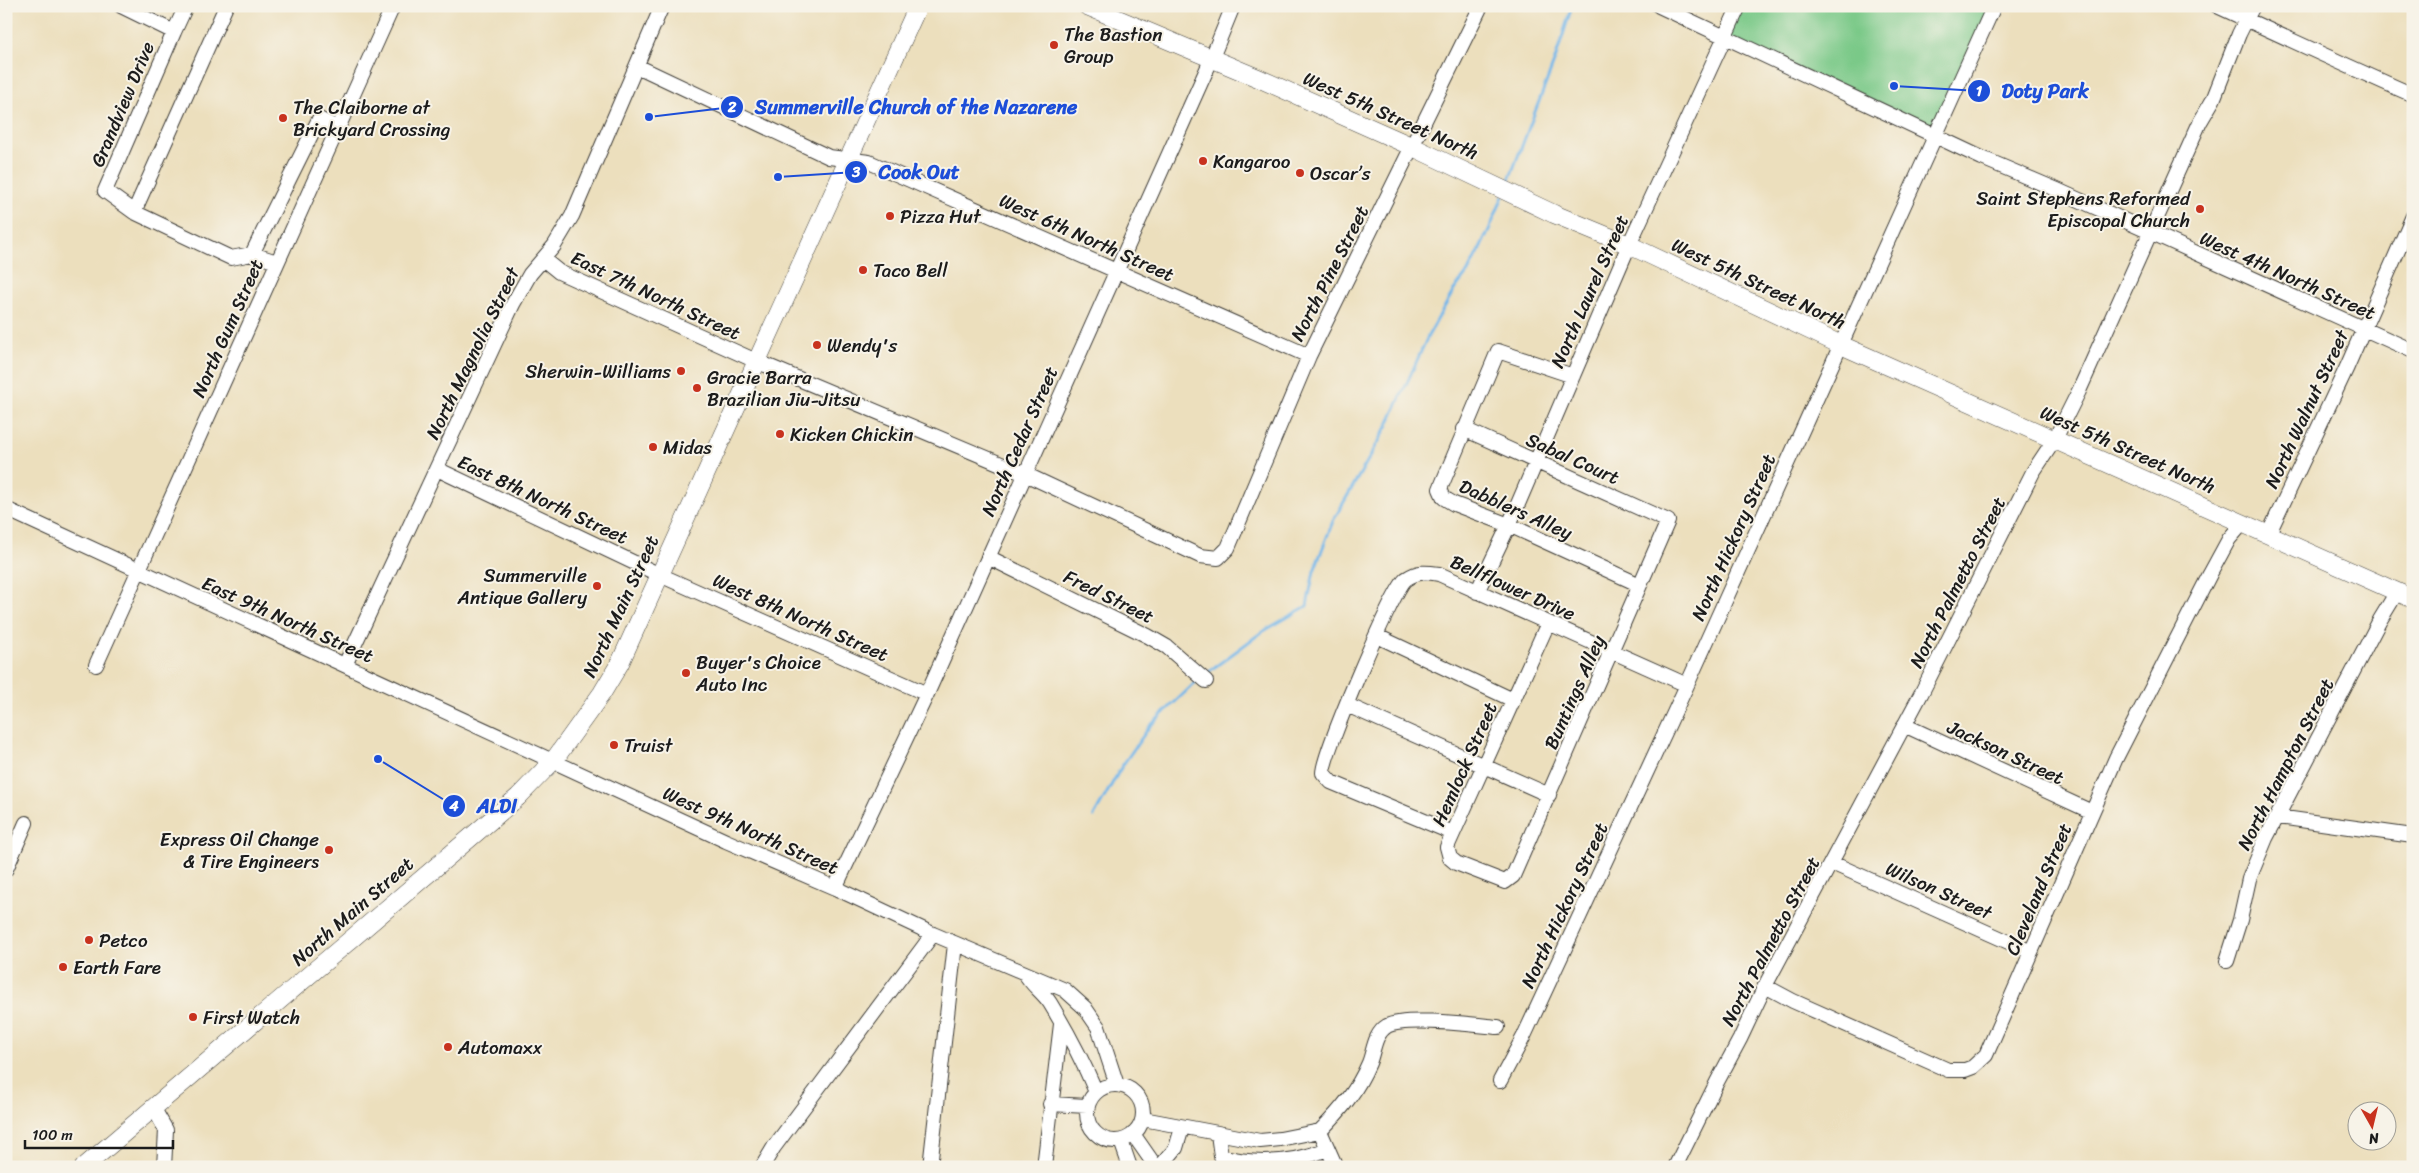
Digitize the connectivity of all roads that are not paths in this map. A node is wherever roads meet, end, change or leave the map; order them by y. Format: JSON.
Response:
{"nodes":[{"id":1,"x":121,"y":6,"type":"edge"},
{"id":2,"x":186,"y":6,"type":"edge"},
{"id":3,"x":226,"y":6,"type":"edge"},
{"id":4,"x":393,"y":6,"type":"edge"},
{"id":5,"x":662,"y":6,"type":"edge"},
{"id":6,"x":918,"y":6,"type":"edge"},
{"id":7,"x":1087,"y":6,"type":"edge"},
{"id":8,"x":1233,"y":6,"type":"edge"},
{"id":9,"x":1481,"y":6,"type":"edge"},
{"id":10,"x":1659,"y":6,"type":"edge"},
{"id":11,"x":1739,"y":6,"type":"edge"},
{"id":12,"x":1994,"y":6,"type":"edge"},
{"id":13,"x":2217,"y":6,"type":"edge"},
{"id":14,"x":2253,"y":6,"type":"edge"},
{"id":15,"x":2246,"y":21,"type":"junction"},
{"id":16,"x":174,"y":32,"type":"junction"},
{"id":17,"x":1725,"y":38,"type":"junction"},
{"id":18,"x":1212,"y":60,"type":"junction"},
{"id":19,"x":637,"y":66,"type":"junction"},
{"id":20,"x":2413,"y":95,"type":"edge"},
{"id":21,"x":338,"y":128,"type":"junction"},
{"id":22,"x":1936,"y":135,"type":"junction"},
{"id":23,"x":1413,"y":147,"type":"junction"},
{"id":24,"x":848,"y":160,"type":"junction"},
{"id":25,"x":134,"y":212,"type":"junction"},
{"id":26,"x":2413,"y":216,"type":"edge"},
{"id":27,"x":2151,"y":234,"type":"junction"},
{"id":28,"x":1629,"y":245,"type":"junction"},
{"id":29,"x":252,"y":254,"type":"junction"},
{"id":30,"x":543,"y":259,"type":"junction"},
{"id":31,"x":277,"y":262,"type":"junction"},
{"id":32,"x":1116,"y":270,"type":"junction"},
{"id":33,"x":2364,"y":330,"type":"junction"},
{"id":34,"x":1841,"y":345,"type":"junction"},
{"id":35,"x":2413,"y":351,"type":"edge"},
{"id":36,"x":1308,"y":356,"type":"junction"},
{"id":37,"x":756,"y":361,"type":"junction"},
{"id":38,"x":1573,"y":376,"type":"junction"},
{"id":39,"x":1464,"y":429,"type":"junction"},
{"id":40,"x":2055,"y":439,"type":"junction"},
{"id":41,"x":1536,"y":462,"type":"junction"},
{"id":42,"x":436,"y":469,"type":"junction"},
{"id":43,"x":1025,"y":474,"type":"junction"},
{"id":44,"x":6,"y":509,"type":"edge"},
{"id":45,"x":1668,"y":522,"type":"joint"},
{"id":46,"x":2242,"y":524,"type":"junction"},
{"id":47,"x":1509,"y":525,"type":"junction"},
{"id":48,"x":2268,"y":535,"type":"junction"},
{"id":49,"x":988,"y":557,"type":"junction"},
{"id":50,"x":1218,"y":558,"type":"joint"},
{"id":51,"x":137,"y":571,"type":"junction"},
{"id":52,"x":660,"y":575,"type":"junction"},
{"id":53,"x":1640,"y":586,"type":"junction"},
{"id":54,"x":1476,"y":592,"type":"junction"},
{"id":55,"x":2405,"y":595,"type":"edge"},
{"id":56,"x":1548,"y":623,"type":"junction"},
{"id":57,"x":1377,"y":636,"type":"junction"},
{"id":58,"x":1612,"y":651,"type":"junction"},
{"id":59,"x":96,"y":665,"type":"dead end"},
{"id":60,"x":345,"y":665,"type":"junction"},
{"id":61,"x":1206,"y":682,"type":"dead end"},
{"id":62,"x":1687,"y":685,"type":"junction"},
{"id":63,"x":927,"y":694,"type":"junction"},
{"id":64,"x":1514,"y":700,"type":"junction"},
{"id":65,"x":1346,"y":705,"type":"junction"},
{"id":66,"x":1904,"y":725,"type":"junction"},
{"id":67,"x":554,"y":760,"type":"junction"},
{"id":68,"x":1483,"y":766,"type":"junction"},
{"id":69,"x":1549,"y":795,"type":"junction"},
{"id":70,"x":2092,"y":812,"type":"junction"},
{"id":71,"x":2278,"y":817,"type":"junction"},
{"id":72,"x":26,"y":823,"type":"dead end"},
{"id":73,"x":1453,"y":833,"type":"junction"},
{"id":74,"x":2413,"y":836,"type":"edge"},
{"id":75,"x":1832,"y":863,"type":"junction"},
{"id":76,"x":6,"y":869,"type":"edge"},
{"id":77,"x":1513,"y":876,"type":"joint"},
{"id":78,"x":835,"y":888,"type":"junction"},
{"id":79,"x":933,"y":934,"type":"junction"},
{"id":80,"x":955,"y":944,"type":"junction"},
{"id":81,"x":2031,"y":952,"type":"junction"},
{"id":82,"x":2227,"y":961,"type":"dead end"},
{"id":83,"x":1025,"y":973,"type":"junction"},
{"id":84,"x":1765,"y":986,"type":"junction"},
{"id":85,"x":1059,"y":987,"type":"junction"},
{"id":86,"x":1048,"y":1000,"type":"junction"},
{"id":87,"x":1061,"y":1024,"type":"junction"},
{"id":88,"x":1498,"y":1027,"type":"dead end"},
{"id":89,"x":1500,"y":1081,"type":"dead end"},
{"id":90,"x":1116,"y":1085,"type":"junction"},
{"id":91,"x":1096,"y":1092,"type":"junction"},
{"id":92,"x":1050,"y":1104,"type":"junction"},
{"id":93,"x":1087,"y":1106,"type":"junction"},
{"id":94,"x":154,"y":1109,"type":"junction"},
{"id":95,"x":1143,"y":1119,"type":"junction"},
{"id":96,"x":1182,"y":1128,"type":"junction"},
{"id":97,"x":1320,"y":1131,"type":"junction"},
{"id":98,"x":1218,"y":1134,"type":"junction"},
{"id":99,"x":1127,"y":1138,"type":"junction"},
{"id":100,"x":1328,"y":1149,"type":"junction"},
{"id":101,"x":1048,"y":1166,"type":"edge"},
{"id":102,"x":84,"y":1167,"type":"edge"},
{"id":103,"x":164,"y":1167,"type":"edge"},
{"id":104,"x":762,"y":1167,"type":"edge"},
{"id":105,"x":930,"y":1167,"type":"edge"},
{"id":106,"x":1130,"y":1167,"type":"edge"},
{"id":107,"x":1156,"y":1167,"type":"edge"},
{"id":108,"x":1160,"y":1167,"type":"edge"},
{"id":109,"x":1336,"y":1167,"type":"edge"},
{"id":110,"x":1675,"y":1167,"type":"edge"}],
"edges":[{"from":1,"to":16,"type":"street","name":"Grandview Drive"},
{"from":2,"to":16,"type":"street","name":"Grandview Drive"},
{"from":3,"to":25,"type":"street"},
{"from":4,"to":21,"type":"street","name":"North Gum Street"},
{"from":5,"to":19,"type":"street","name":"North Magnolia Street"},
{"from":6,"to":24,"type":"main road","name":"North Main Street"},
{"from":7,"to":18,"type":"main road","name":"West 5th Street North"},
{"from":8,"to":18,"type":"street","name":"North Cedar Street"},
{"from":9,"to":23,"type":"street","name":"North Pine Street"},
{"from":10,"to":17,"type":"street","name":"West 4th North Street"},
{"from":11,"to":17,"type":"street","name":"North Laurel Street"},
{"from":12,"to":22,"type":"street","name":"North Hickory Street"},
{"from":13,"to":15,"type":"street"},
{"from":14,"to":15,"type":"street","name":"North Palmetto Street"},
{"from":15,"to":20,"type":"street"},
{"from":15,"to":27,"type":"street","name":"North Palmetto Street"},
{"from":16,"to":25,"type":"street","name":"Grandview Drive"},
{"from":17,"to":22,"type":"street","name":"West 4th North Street"},
{"from":17,"to":28,"type":"street","name":"North Laurel Street"},
{"from":18,"to":23,"type":"main road","name":"West 5th Street North"},
{"from":18,"to":32,"type":"street","name":"North Cedar Street"},
{"from":19,"to":24,"type":"street","name":"West 6th North Street"},
{"from":19,"to":30,"type":"street","name":"North Magnolia Street"},
{"from":21,"to":29,"type":"street"},
{"from":21,"to":31,"type":"street","name":"North Gum Street"},
{"from":22,"to":27,"type":"street","name":"West 4th North Street"},
{"from":22,"to":34,"type":"street","name":"North Hickory Street"},
{"from":23,"to":28,"type":"main road","name":"West 5th Street North"},
{"from":23,"to":36,"type":"street","name":"North Pine Street"},
{"from":24,"to":32,"type":"street","name":"West 6th North Street"},
{"from":24,"to":37,"type":"main road","name":"North Main Street"},
{"from":25,"to":29,"type":"street"},
{"from":26,"to":33,"type":"street","name":"North Walnut Street"},
{"from":27,"to":33,"type":"street","name":"West 4th North Street"},
{"from":27,"to":40,"type":"street","name":"North Palmetto Street"},
{"from":28,"to":34,"type":"main road","name":"West 5th Street North"},
{"from":28,"to":38,"type":"street","name":"North Laurel Street"},
{"from":29,"to":31,"type":"street"},
{"from":30,"to":37,"type":"street","name":"East 7th North Street"},
{"from":30,"to":42,"type":"street","name":"North Magnolia Street"},
{"from":31,"to":51,"type":"street","name":"North Gum Street"},
{"from":32,"to":36,"type":"street","name":"West 6th North Street"},
{"from":32,"to":43,"type":"street","name":"North Cedar Street"},
{"from":33,"to":35,"type":"street","name":"West 4th North Street"},
{"from":33,"to":48,"type":"street","name":"North Walnut Street"},
{"from":34,"to":40,"type":"main road","name":"West 5th Street North"},
{"from":34,"to":62,"type":"street","name":"North Hickory Street"},
{"from":36,"to":50,"type":"street","name":"North Pine Street"},
{"from":37,"to":43,"type":"street","name":"East 7th North Street"},
{"from":37,"to":52,"type":"main road","name":"North Main Street"},
{"from":38,"to":39,"type":"street","name":"Dabblers Alley"},
{"from":38,"to":41,"type":"street","name":"North Laurel Street"},
{"from":39,"to":41,"type":"street","name":"Sabal Court"},
{"from":39,"to":47,"type":"street","name":"Dabblers Alley"},
{"from":40,"to":46,"type":"main road","name":"West 5th Street North"},
{"from":40,"to":66,"type":"street","name":"North Palmetto Street"},
{"from":41,"to":45,"type":"street","name":"Sabal Court"},
{"from":41,"to":47,"type":"street","name":"North Laurel Street"},
{"from":42,"to":52,"type":"street","name":"East 8th North Street"},
{"from":42,"to":60,"type":"street","name":"North Magnolia Street"},
{"from":43,"to":49,"type":"street","name":"North Cedar Street"},
{"from":43,"to":50,"type":"street","name":"East 7th North Street"},
{"from":44,"to":51,"type":"street","name":"East 9th North Street"},
{"from":45,"to":53,"type":"street","name":"Buntings Alley"},
{"from":46,"to":48,"type":"main road","name":"West 5th Street North"},
{"from":46,"to":70,"type":"street","name":"Cleveland Street"},
{"from":47,"to":53,"type":"street","name":"Dabblers Alley"},
{"from":47,"to":54,"type":"street","name":"North Laurel Street"},
{"from":48,"to":55,"type":"main road","name":"West 5th Street North"},
{"from":49,"to":61,"type":"street","name":"Fred Street"},
{"from":49,"to":63,"type":"street","name":"North Cedar Street"},
{"from":51,"to":59,"type":"street","name":"North Gum Street"},
{"from":51,"to":60,"type":"street","name":"East 9th North Street"},
{"from":52,"to":63,"type":"street","name":"West 8th North Street"},
{"from":52,"to":67,"type":"main road","name":"North Main Street"},
{"from":53,"to":58,"type":"street","name":"Buntings Alley"},
{"from":54,"to":56,"type":"street","name":"Bellflower Drive"},
{"from":54,"to":57,"type":"street","name":"Bellflower Drive"},
{"from":55,"to":71,"type":"street","name":"North Hampton Street"},
{"from":56,"to":58,"type":"street","name":"Bellflower Drive"},
{"from":56,"to":64,"type":"street","name":"Hemlock Street"},
{"from":57,"to":64,"type":"street"},
{"from":57,"to":65,"type":"street","name":"Bellflower Drive"},
{"from":58,"to":62,"type":"street","name":"Bellflower Drive"},
{"from":58,"to":69,"type":"street","name":"Buntings Alley"},
{"from":60,"to":67,"type":"street","name":"East 9th North Street"},
{"from":62,"to":89,"type":"street","name":"North Hickory Street"},
{"from":63,"to":78,"type":"street","name":"North Cedar Street"},
{"from":64,"to":68,"type":"street","name":"Hemlock Street"},
{"from":65,"to":68,"type":"street"},
{"from":65,"to":73,"type":"street","name":"Bellflower Drive"},
{"from":66,"to":70,"type":"street","name":"Jackson Street"},
{"from":66,"to":75,"type":"street","name":"North Palmetto Street"},
{"from":67,"to":78,"type":"street","name":"West 9th North Street"},
{"from":67,"to":94,"type":"main road","name":"North Main Street"},
{"from":68,"to":69,"type":"street"},
{"from":68,"to":73,"type":"street","name":"Hemlock Street"},
{"from":69,"to":77,"type":"street","name":"Buntings Alley"},
{"from":70,"to":81,"type":"street","name":"Cleveland Street"},
{"from":71,"to":74,"type":"street"},
{"from":71,"to":82,"type":"street","name":"North Hampton Street"},
{"from":72,"to":76,"type":"street"},
{"from":73,"to":77,"type":"street","name":"Hemlock Street"},
{"from":75,"to":81,"type":"street","name":"Wilson Street"},
{"from":75,"to":84,"type":"street","name":"North Palmetto Street"},
{"from":78,"to":79,"type":"street","name":"West 9th North Street"},
{"from":79,"to":80,"type":"street","name":"West 9th North Street"},
{"from":79,"to":104,"type":"street"},
{"from":80,"to":83,"type":"street","name":"West 9th North Street"},
{"from":80,"to":105,"type":"street"},
{"from":81,"to":84,"type":"street","name":"Cleveland Street"},
{"from":83,"to":85,"type":"street","name":"West 9th North Street"},
{"from":83,"to":86,"type":"street","name":"West 9th North Street"},
{"from":84,"to":110,"type":"street","name":"North Palmetto Street"},
{"from":85,"to":86,"type":"street"},
{"from":85,"to":90,"type":"street","name":"West 9th North Street"},
{"from":86,"to":87,"type":"street","name":"West 9th North Street"},
{"from":87,"to":91,"type":"street","name":"West 9th North Street"},
{"from":87,"to":92,"type":"street"},
{"from":88,"to":97,"type":"street"},
{"from":90,"to":91,"type":"street"},
{"from":90,"to":95,"type":"street"},
{"from":91,"to":93,"type":"street"},
{"from":92,"to":93,"type":"street"},
{"from":92,"to":101,"type":"street"},
{"from":93,"to":99,"type":"street"},
{"from":94,"to":102,"type":"main road","name":"North Main Street"},
{"from":94,"to":103,"type":"street"},
{"from":95,"to":96,"type":"street"},
{"from":95,"to":99,"type":"street"},
{"from":96,"to":98,"type":"street"},
{"from":96,"to":108,"type":"street"},
{"from":97,"to":98,"type":"street"},
{"from":97,"to":100,"type":"street"},
{"from":98,"to":100,"type":"street"},
{"from":99,"to":106,"type":"street"},
{"from":99,"to":107,"type":"street"},
{"from":100,"to":109,"type":"street"}]}
